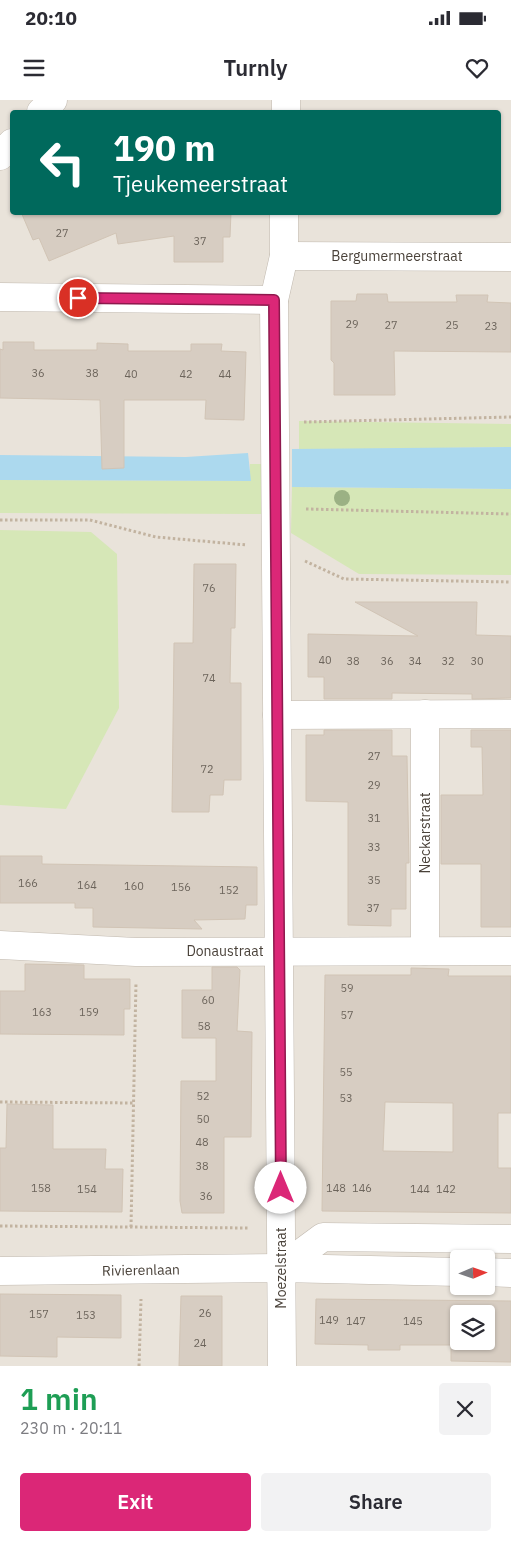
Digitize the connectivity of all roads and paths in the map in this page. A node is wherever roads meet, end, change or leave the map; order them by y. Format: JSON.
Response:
{"nodes":[{"id":1,"x":53,"y":100,"type":"edge"},
{"id":2,"x":43,"y":110,"type":"edge"},
{"id":3,"x":10,"y":145,"type":"edge"},
{"id":4,"x":0,"y":156,"type":"edge"},
{"id":5,"x":284,"y":215,"type":"edge"},
{"id":6,"x":284,"y":256,"type":"junction"},
{"id":7,"x":511,"y":257,"type":"edge"},
{"id":8,"x":0,"y":297,"type":"edge"},
{"id":9,"x":274,"y":300,"type":"junction"},
{"id":10,"x":511,"y":417,"type":"edge"},
{"id":11,"x":275,"y":423,"type":"junction"},
{"id":12,"x":276,"y":509,"type":"junction"},
{"id":13,"x":511,"y":514,"type":"edge"},
{"id":14,"x":425,"y":714,"type":"junction"},
{"id":15,"x":511,"y":714,"type":"edge"},
{"id":16,"x":278,"y":715,"type":"junction"},
{"id":17,"x":0,"y":945,"type":"edge"},
{"id":18,"x":279,"y":951,"type":"junction"},
{"id":19,"x":425,"y":951,"type":"junction"},
{"id":20,"x":511,"y":951,"type":"edge"},
{"id":21,"x":136,"y":952,"type":"junction"},
{"id":22,"x":0,"y":1102,"type":"edge"},
{"id":23,"x":135,"y":1103,"type":"junction"},
{"id":24,"x":0,"y":1226,"type":"edge"},
{"id":25,"x":131,"y":1227,"type":"junction"},
{"id":26,"x":281,"y":1228,"type":"junction"},
{"id":27,"x":511,"y":1239,"type":"edge"},
{"id":28,"x":281,"y":1268,"type":"junction"},
{"id":29,"x":142,"y":1270,"type":"junction"},
{"id":30,"x":0,"y":1271,"type":"edge"},
{"id":31,"x":450,"y":1272,"type":"edge"},
{"id":32,"x":495,"y":1272,"type":"edge"},
{"id":33,"x":511,"y":1273,"type":"edge"},
{"id":34,"x":140,"y":1366,"type":"edge"},
{"id":35,"x":282,"y":1366,"type":"edge"}],
"edges":[{"from":1,"to":2,"type":"street"},
{"from":3,"to":4,"type":"street"},
{"from":5,"to":6,"type":"street","name":"Moezelstraat"},
{"from":6,"to":7,"type":"street","name":"Bergumermeerstraat"},
{"from":6,"to":9,"type":"street","name":"Moezelstraat"},
{"from":8,"to":9,"type":"street"},
{"from":9,"to":11,"type":"street","name":"Moezelstraat"},
{"from":10,"to":11,"type":"path"},
{"from":11,"to":12,"type":"street","name":"Moezelstraat"},
{"from":12,"to":13,"type":"path"},
{"from":12,"to":16,"type":"street","name":"Moezelstraat"},
{"from":14,"to":15,"type":"street"},
{"from":14,"to":16,"type":"street"},
{"from":14,"to":19,"type":"street","name":"Neckarstraat"},
{"from":16,"to":18,"type":"street","name":"Moezelstraat"},
{"from":17,"to":21,"type":"street","name":"Donaustraat"},
{"from":18,"to":19,"type":"street","name":"Donaustraat"},
{"from":18,"to":21,"type":"street","name":"Donaustraat"},
{"from":18,"to":26,"type":"street","name":"Moezelstraat"},
{"from":19,"to":20,"type":"street","name":"Donaustraat"},
{"from":21,"to":23,"type":"path"},
{"from":22,"to":23,"type":"path"},
{"from":23,"to":25,"type":"path"},
{"from":24,"to":25,"type":"path"},
{"from":25,"to":26,"type":"path"},
{"from":26,"to":28,"type":"street","name":"Moezelstraat"},
{"from":27,"to":28,"type":"street"},
{"from":28,"to":29,"type":"street","name":"Rivierenlaan"},
{"from":28,"to":31,"type":"street","name":"Rivierenlaan"},
{"from":28,"to":35,"type":"street","name":"Moezelstraat"},
{"from":29,"to":30,"type":"street","name":"Rivierenlaan"},
{"from":29,"to":34,"type":"path"},
{"from":32,"to":33,"type":"street"}]}
